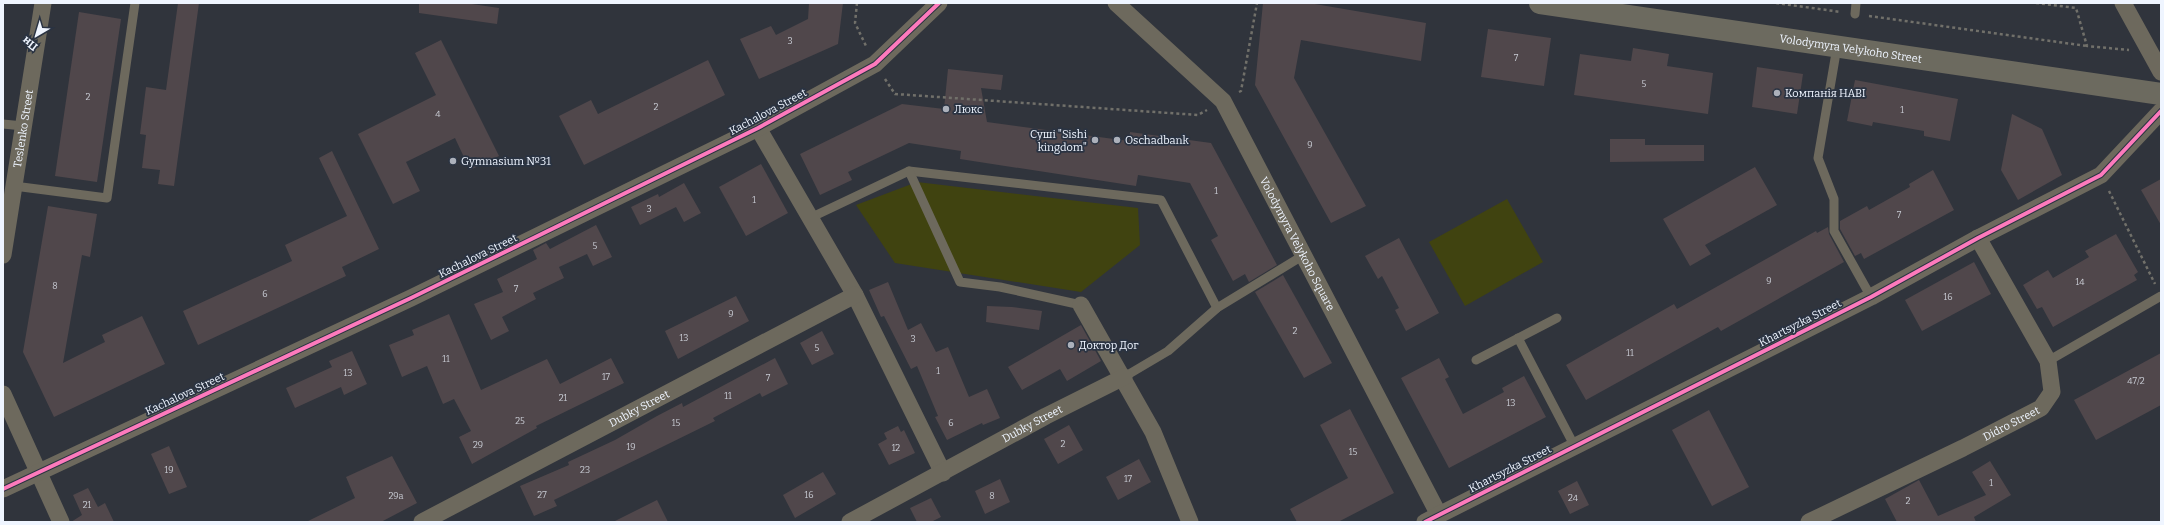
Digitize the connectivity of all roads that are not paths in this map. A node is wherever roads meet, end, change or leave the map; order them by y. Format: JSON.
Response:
{"nodes":[{"id":1,"x":43,"y":3,"type":"edge"},
{"id":2,"x":135,"y":3,"type":"edge"},
{"id":3,"x":939,"y":3,"type":"edge"},
{"id":4,"x":1116,"y":3,"type":"edge"},
{"id":5,"x":1540,"y":3,"type":"edge"},
{"id":6,"x":1856,"y":3,"type":"edge"},
{"id":7,"x":2123,"y":3,"type":"edge"},
{"id":8,"x":1855,"y":14,"type":"road end"},
{"id":9,"x":1837,"y":47,"type":"junction"},
{"id":10,"x":2161,"y":72,"type":"edge"},
{"id":11,"x":2161,"y":94,"type":"edge"},
{"id":12,"x":2161,"y":110,"type":"edge"},
{"id":13,"x":3,"y":124,"type":"edge"},
{"id":14,"x":23,"y":126,"type":"junction"},
{"id":15,"x":758,"y":128,"type":"junction"},
{"id":16,"x":909,"y":171,"type":"junction"},
{"id":17,"x":14,"y":186,"type":"junction"},
{"id":18,"x":810,"y":218,"type":"junction"},
{"id":19,"x":1978,"y":238,"type":"junction"},
{"id":20,"x":3,"y":255,"type":"edge"},
{"id":21,"x":1304,"y":255,"type":"junction"},
{"id":22,"x":2159,"y":293,"type":"edge"},
{"id":23,"x":855,"y":295,"type":"junction"},
{"id":24,"x":1871,"y":297,"type":"junction"},
{"id":25,"x":1081,"y":305,"type":"joint"},
{"id":26,"x":1217,"y":308,"type":"junction"},
{"id":27,"x":1557,"y":318,"type":"dead end"},
{"id":28,"x":1518,"y":338,"type":"junction"},
{"id":29,"x":1476,"y":360,"type":"dead end"},
{"id":30,"x":2048,"y":361,"type":"junction"},
{"id":31,"x":1124,"y":377,"type":"junction"},
{"id":32,"x":3,"y":394,"type":"edge"},
{"id":33,"x":1575,"y":447,"type":"junction"},
{"id":34,"x":38,"y":473,"type":"junction"},
{"id":35,"x":943,"y":473,"type":"junction"},
{"id":36,"x":3,"y":489,"type":"edge"},
{"id":37,"x":1432,"y":519,"type":"edge"},
{"id":38,"x":61,"y":522,"type":"edge"},
{"id":39,"x":422,"y":522,"type":"edge"},
{"id":40,"x":850,"y":522,"type":"edge"},
{"id":41,"x":1190,"y":522,"type":"edge"},
{"id":42,"x":1809,"y":522,"type":"edge"}],
"edges":[{"from":1,"to":14,"type":"street","name":"Teslenko Street"},
{"from":2,"to":17,"type":"lane"},
{"from":3,"to":15,"type":"street","name":"Kachalova Street"},
{"from":4,"to":21,"type":"street","name":"Volodymyra Velykoho Square"},
{"from":5,"to":9,"type":"main road","name":"Volodymyra Velykoho Street"},
{"from":6,"to":8,"type":"lane"},
{"from":7,"to":10,"type":"street"},
{"from":9,"to":11,"type":"main road","name":"Volodymyra Velykoho Street"},
{"from":9,"to":24,"type":"lane"},
{"from":12,"to":19,"type":"street","name":"Khartsyzka Street"},
{"from":13,"to":14,"type":"lane"},
{"from":14,"to":17,"type":"street","name":"Teslenko Street"},
{"from":15,"to":18,"type":"street"},
{"from":15,"to":34,"type":"street","name":"Kachalova Street"},
{"from":16,"to":18,"type":"lane"},
{"from":16,"to":25,"type":"lane"},
{"from":16,"to":26,"type":"lane"},
{"from":17,"to":20,"type":"street","name":"Teslenko Street"},
{"from":18,"to":23,"type":"street"},
{"from":19,"to":24,"type":"street","name":"Khartsyzka Street"},
{"from":19,"to":30,"type":"street","name":"Didro Street"},
{"from":21,"to":26,"type":"lane"},
{"from":21,"to":37,"type":"street","name":"Volodymyra Velykoho Square"},
{"from":22,"to":30,"type":"lane"},
{"from":23,"to":35,"type":"street"},
{"from":23,"to":39,"type":"street","name":"Dubky Street"},
{"from":24,"to":33,"type":"street","name":"Khartsyzka Street"},
{"from":25,"to":31,"type":"street"},
{"from":26,"to":31,"type":"lane"},
{"from":27,"to":28,"type":"lane"},
{"from":28,"to":29,"type":"lane"},
{"from":28,"to":33,"type":"lane"},
{"from":30,"to":42,"type":"street","name":"Didro Street"},
{"from":31,"to":35,"type":"street","name":"Dubky Street"},
{"from":31,"to":41,"type":"street"},
{"from":32,"to":34,"type":"street"},
{"from":33,"to":37,"type":"street","name":"Khartsyzka Street"},
{"from":34,"to":36,"type":"street","name":"Kachalova Street"},
{"from":34,"to":38,"type":"street"},
{"from":35,"to":40,"type":"street","name":"Dubky Street"}]}
